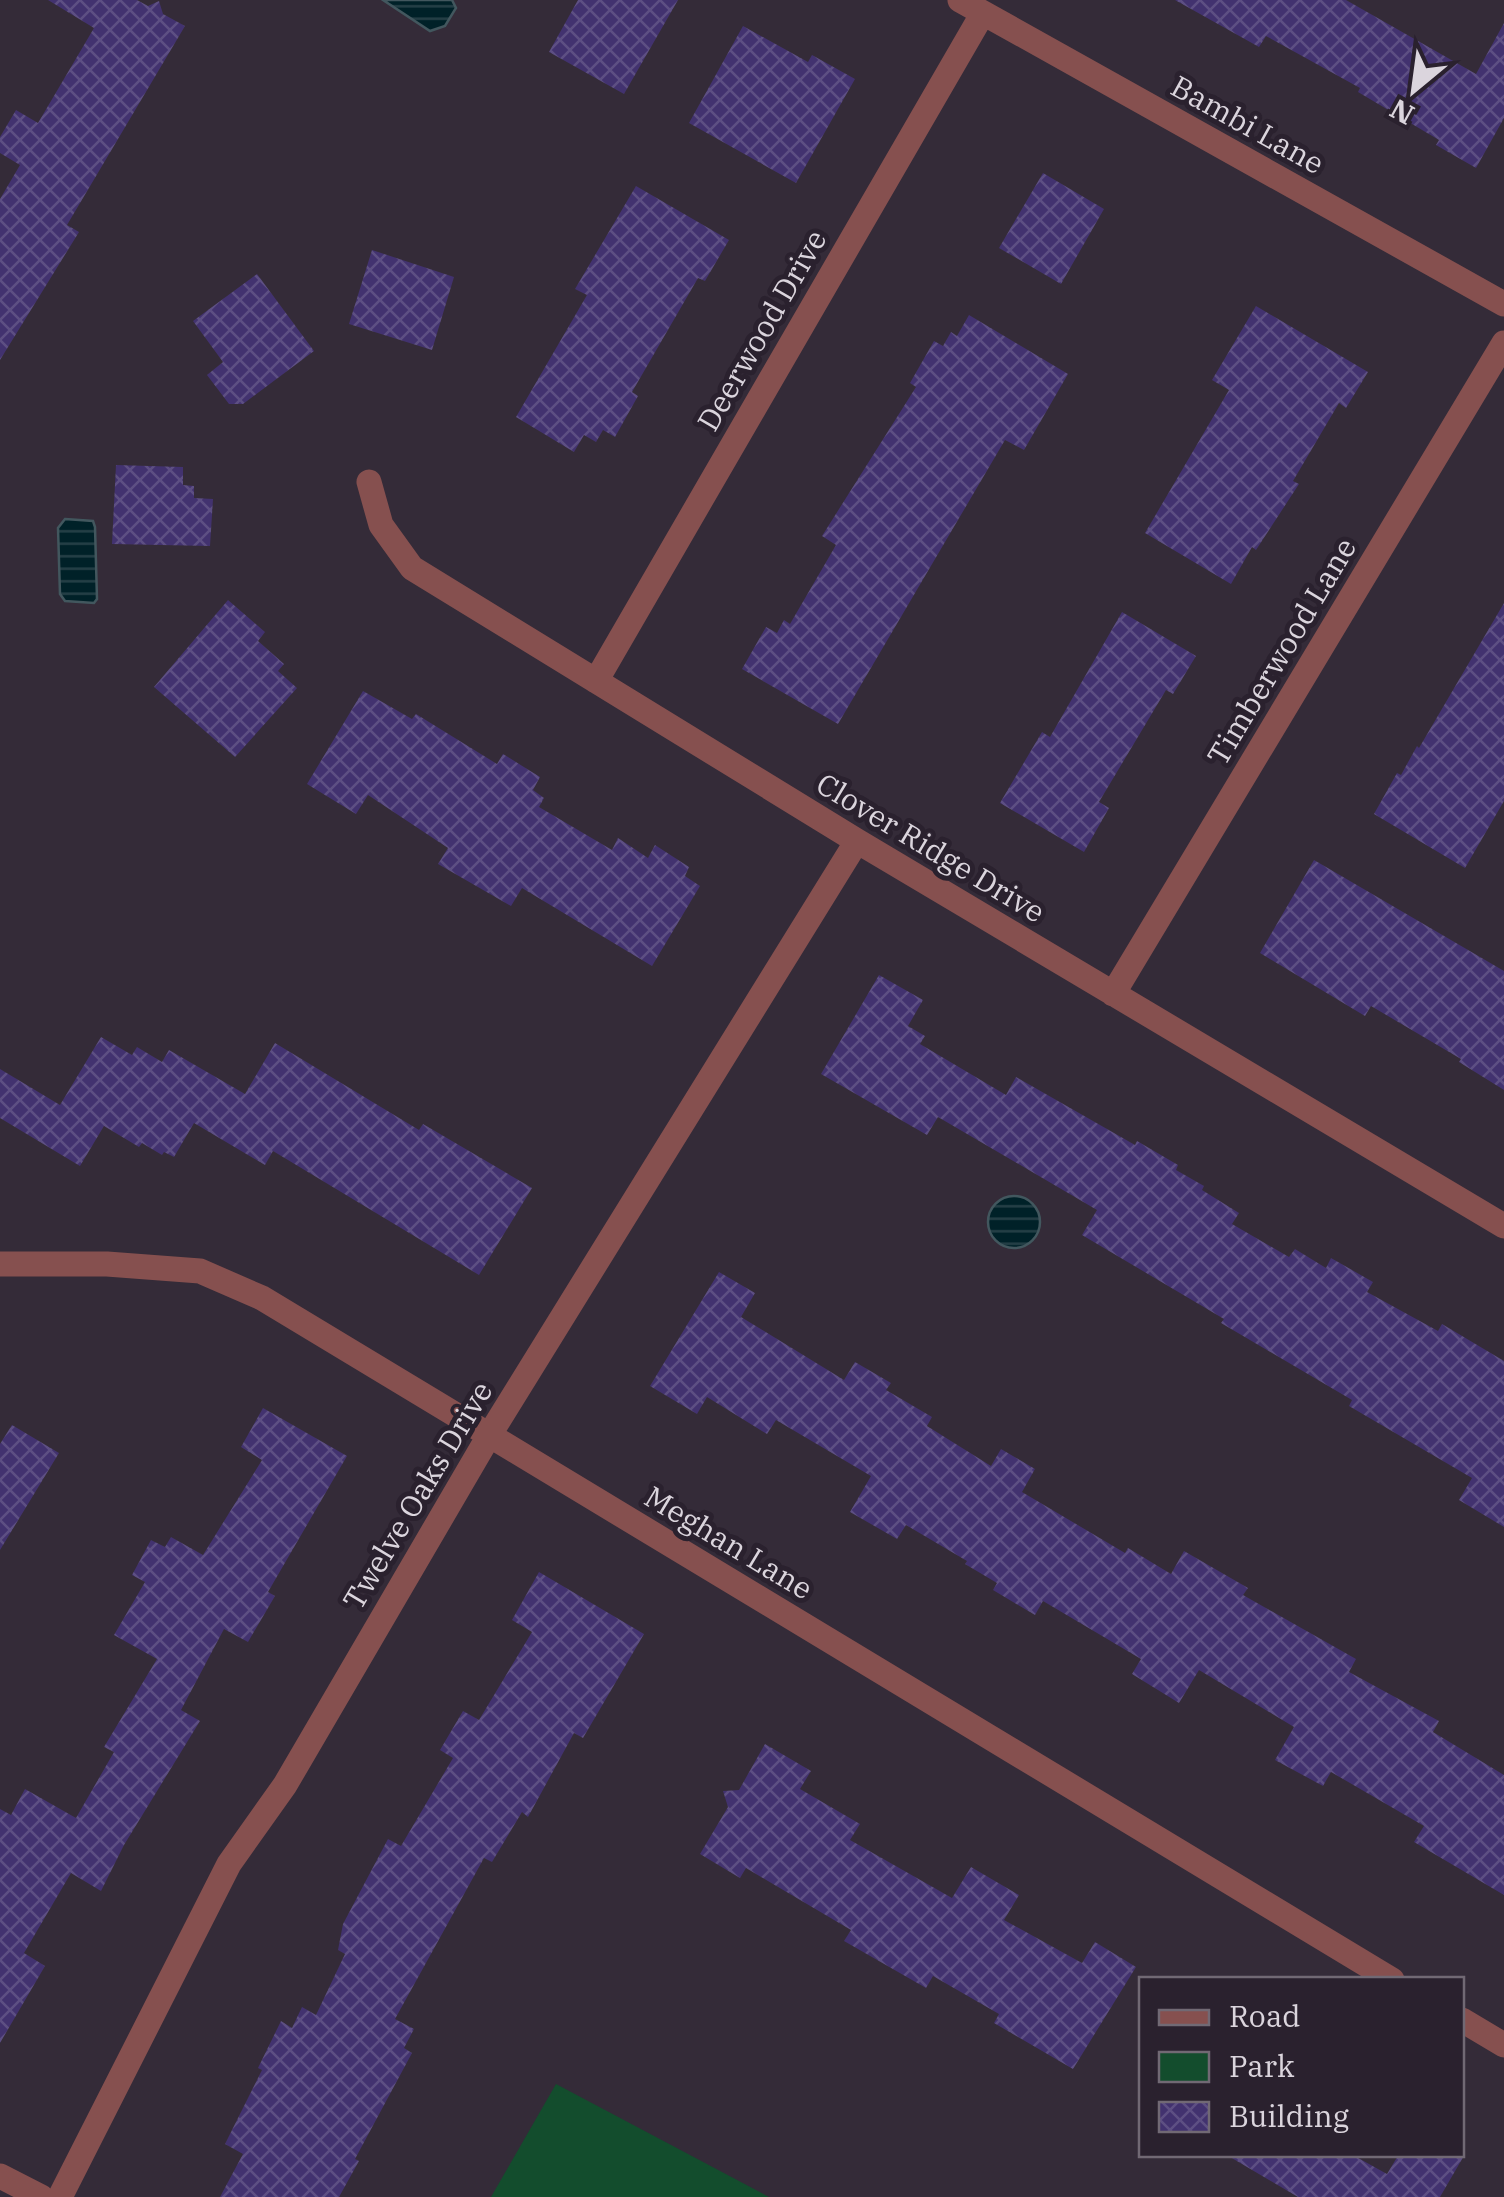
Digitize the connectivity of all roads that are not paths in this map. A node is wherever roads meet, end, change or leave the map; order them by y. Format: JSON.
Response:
{"nodes":[{"id":1,"x":971,"y":6,"type":"edge"},
{"id":2,"x":1504,"y":304,"type":"edge"},
{"id":3,"x":1504,"y":342,"type":"edge"},
{"id":4,"x":369,"y":482,"type":"dead end"},
{"id":5,"x":596,"y":680,"type":"junction"},
{"id":6,"x":857,"y":841,"type":"junction"},
{"id":7,"x":1113,"y":994,"type":"junction"},
{"id":8,"x":1504,"y":1226,"type":"edge"},
{"id":9,"x":0,"y":1264,"type":"edge"},
{"id":10,"x":490,"y":1434,"type":"junction"},
{"id":11,"x":1387,"y":1977,"type":"edge"},
{"id":12,"x":1464,"y":2021,"type":"edge"},
{"id":13,"x":1504,"y":2045,"type":"edge"},
{"id":14,"x":0,"y":2176,"type":"edge"},
{"id":15,"x":41,"y":2197,"type":"edge"},
{"id":16,"x":60,"y":2197,"type":"edge"}],
"edges":[{"from":1,"to":2,"type":"street","name":"Bambi Lane"},
{"from":1,"to":5,"type":"street","name":"Deerwood Drive"},
{"from":3,"to":7,"type":"street","name":"Timberwood Lane"},
{"from":4,"to":5,"type":"street","name":"Clover Ridge Drive"},
{"from":5,"to":6,"type":"street","name":"Clover Ridge Drive"},
{"from":6,"to":7,"type":"street","name":"Clover Ridge Drive"},
{"from":6,"to":10,"type":"street","name":"Twelve Oaks Drive"},
{"from":7,"to":8,"type":"street","name":"Clover Ridge Drive"},
{"from":9,"to":10,"type":"street","name":"Meghan Lane"},
{"from":10,"to":11,"type":"street","name":"Meghan Lane"},
{"from":10,"to":16,"type":"street","name":"Twelve Oaks Drive"},
{"from":12,"to":13,"type":"street"},
{"from":14,"to":15,"type":"street"}]}
